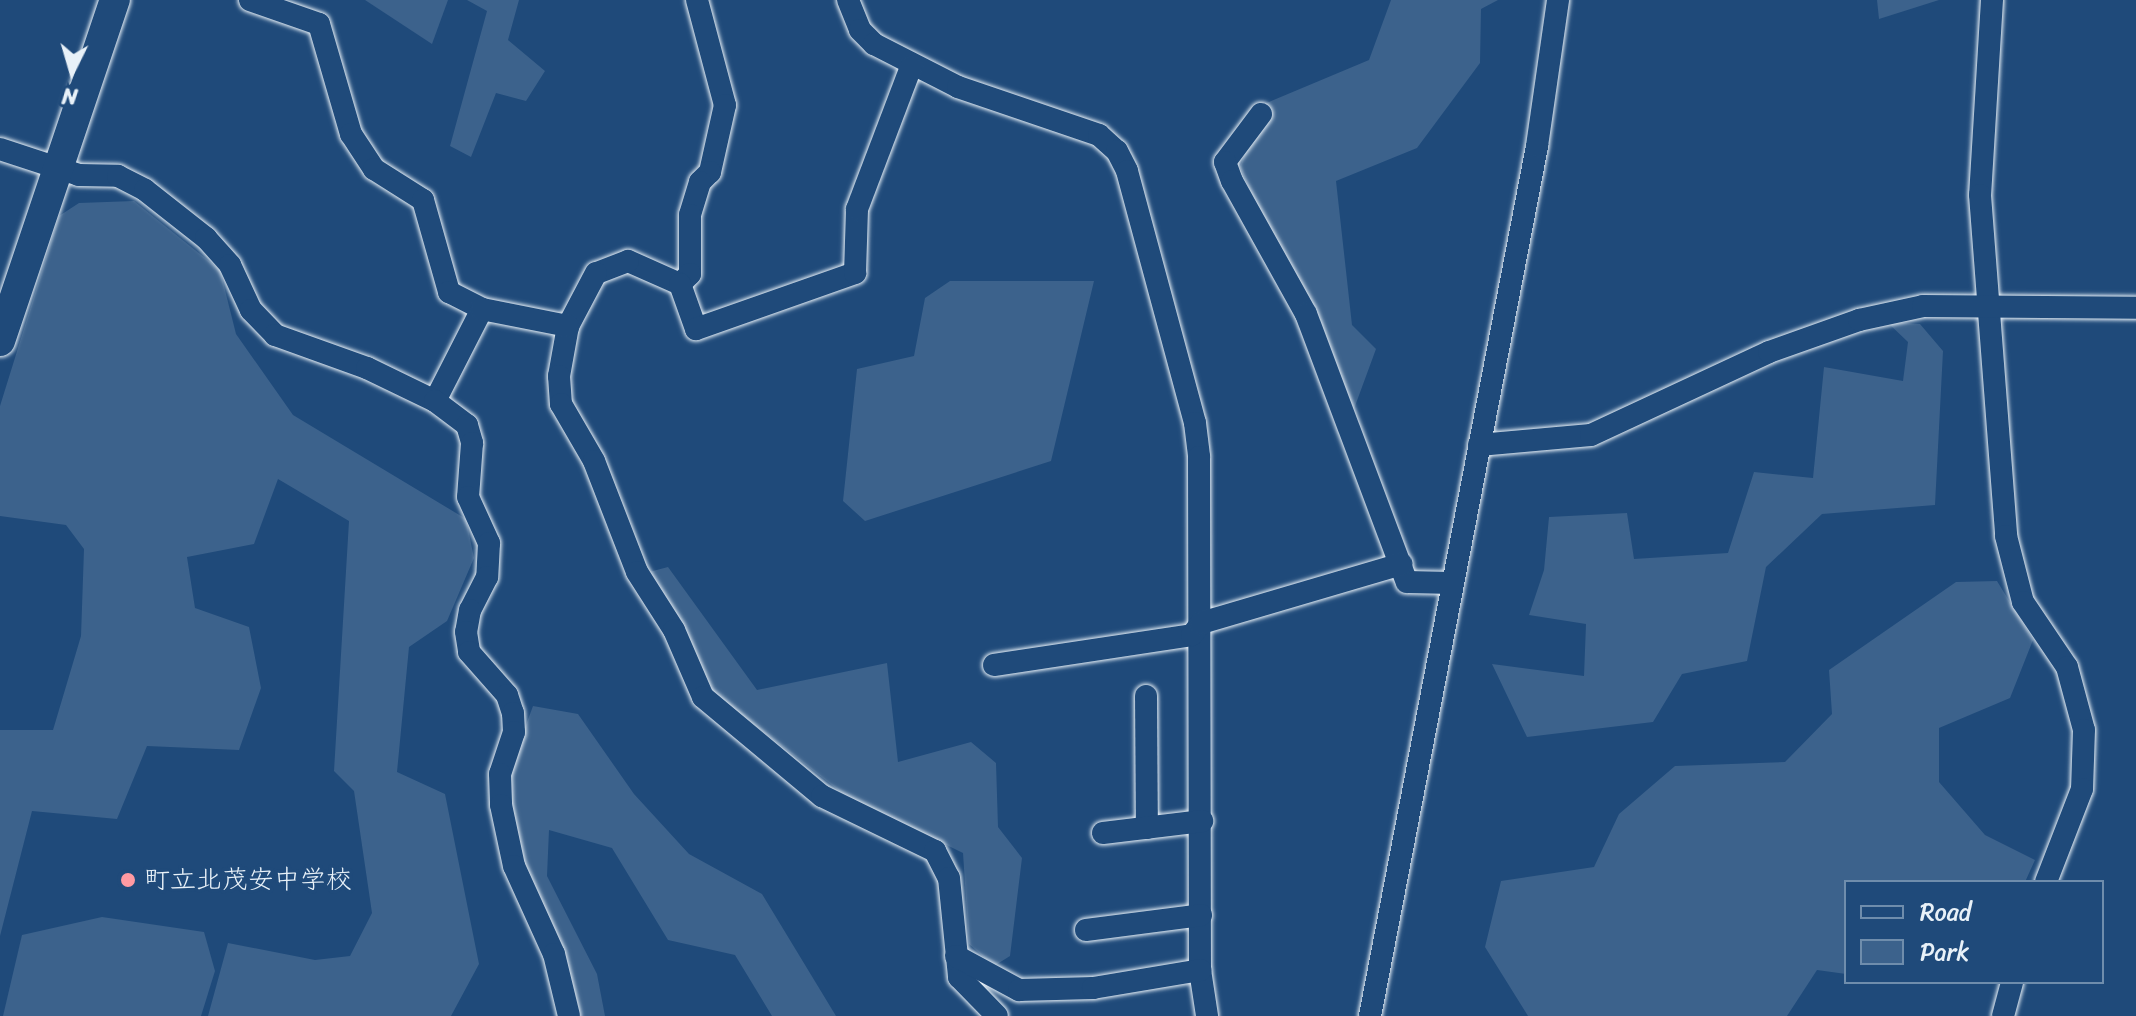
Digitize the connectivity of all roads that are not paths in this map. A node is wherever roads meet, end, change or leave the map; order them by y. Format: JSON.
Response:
{"nodes":[{"id":1,"x":115,"y":0,"type":"edge"},
{"id":2,"x":250,"y":0,"type":"edge"},
{"id":3,"x":697,"y":0,"type":"edge"},
{"id":4,"x":848,"y":0,"type":"edge"},
{"id":5,"x":1558,"y":0,"type":"edge"},
{"id":6,"x":1992,"y":0,"type":"edge"},
{"id":7,"x":911,"y":67,"type":"junction"},
{"id":8,"x":1261,"y":114,"type":"dead end"},
{"id":9,"x":0,"y":149,"type":"edge"},
{"id":10,"x":58,"y":166,"type":"junction"},
{"id":11,"x":680,"y":284,"type":"junction"},
{"id":12,"x":1990,"y":307,"type":"junction"},
{"id":13,"x":2136,"y":308,"type":"edge"},
{"id":14,"x":482,"y":309,"type":"junction"},
{"id":15,"x":568,"y":326,"type":"junction"},
{"id":16,"x":0,"y":341,"type":"edge"},
{"id":17,"x":435,"y":401,"type":"junction"},
{"id":18,"x":1479,"y":445,"type":"junction"},
{"id":19,"x":1401,"y":564,"type":"junction"},
{"id":20,"x":1453,"y":583,"type":"junction"},
{"id":21,"x":1201,"y":623,"type":"junction"},
{"id":22,"x":994,"y":665,"type":"dead end"},
{"id":23,"x":1146,"y":696,"type":"dead end"},
{"id":24,"x":1202,"y":821,"type":"junction"},
{"id":25,"x":1147,"y":828,"type":"junction"},
{"id":26,"x":1103,"y":833,"type":"dead end"},
{"id":27,"x":2047,"y":880,"type":"edge"},
{"id":28,"x":1201,"y":915,"type":"junction"},
{"id":29,"x":1086,"y":930,"type":"dead end"},
{"id":30,"x":956,"y":956,"type":"junction"},
{"id":31,"x":1200,"y":970,"type":"junction"},
{"id":32,"x":2011,"y":984,"type":"edge"},
{"id":33,"x":569,"y":1016,"type":"edge"},
{"id":34,"x":997,"y":1016,"type":"edge"},
{"id":35,"x":1207,"y":1016,"type":"edge"},
{"id":36,"x":1370,"y":1016,"type":"edge"},
{"id":37,"x":2003,"y":1016,"type":"edge"}],
"edges":[{"from":1,"to":10,"type":"street"},
{"from":2,"to":14,"type":"street"},
{"from":3,"to":11,"type":"street"},
{"from":4,"to":7,"type":"street"},
{"from":5,"to":18,"type":"street"},
{"from":6,"to":12,"type":"street"},
{"from":7,"to":11,"type":"street"},
{"from":7,"to":21,"type":"street"},
{"from":8,"to":19,"type":"street"},
{"from":9,"to":10,"type":"street"},
{"from":10,"to":16,"type":"street"},
{"from":10,"to":17,"type":"street"},
{"from":11,"to":15,"type":"street"},
{"from":12,"to":13,"type":"street"},
{"from":12,"to":18,"type":"street"},
{"from":12,"to":27,"type":"street"},
{"from":14,"to":15,"type":"street"},
{"from":14,"to":17,"type":"street"},
{"from":15,"to":30,"type":"street"},
{"from":17,"to":33,"type":"street"},
{"from":18,"to":20,"type":"street"},
{"from":19,"to":20,"type":"street"},
{"from":19,"to":21,"type":"street"},
{"from":20,"to":36,"type":"street"},
{"from":21,"to":22,"type":"street"},
{"from":21,"to":24,"type":"street"},
{"from":23,"to":25,"type":"street"},
{"from":24,"to":25,"type":"street"},
{"from":24,"to":28,"type":"street"},
{"from":25,"to":26,"type":"street"},
{"from":28,"to":29,"type":"street"},
{"from":28,"to":31,"type":"street"},
{"from":30,"to":31,"type":"street"},
{"from":30,"to":34,"type":"street"},
{"from":31,"to":35,"type":"street"},
{"from":32,"to":37,"type":"street"}]}
